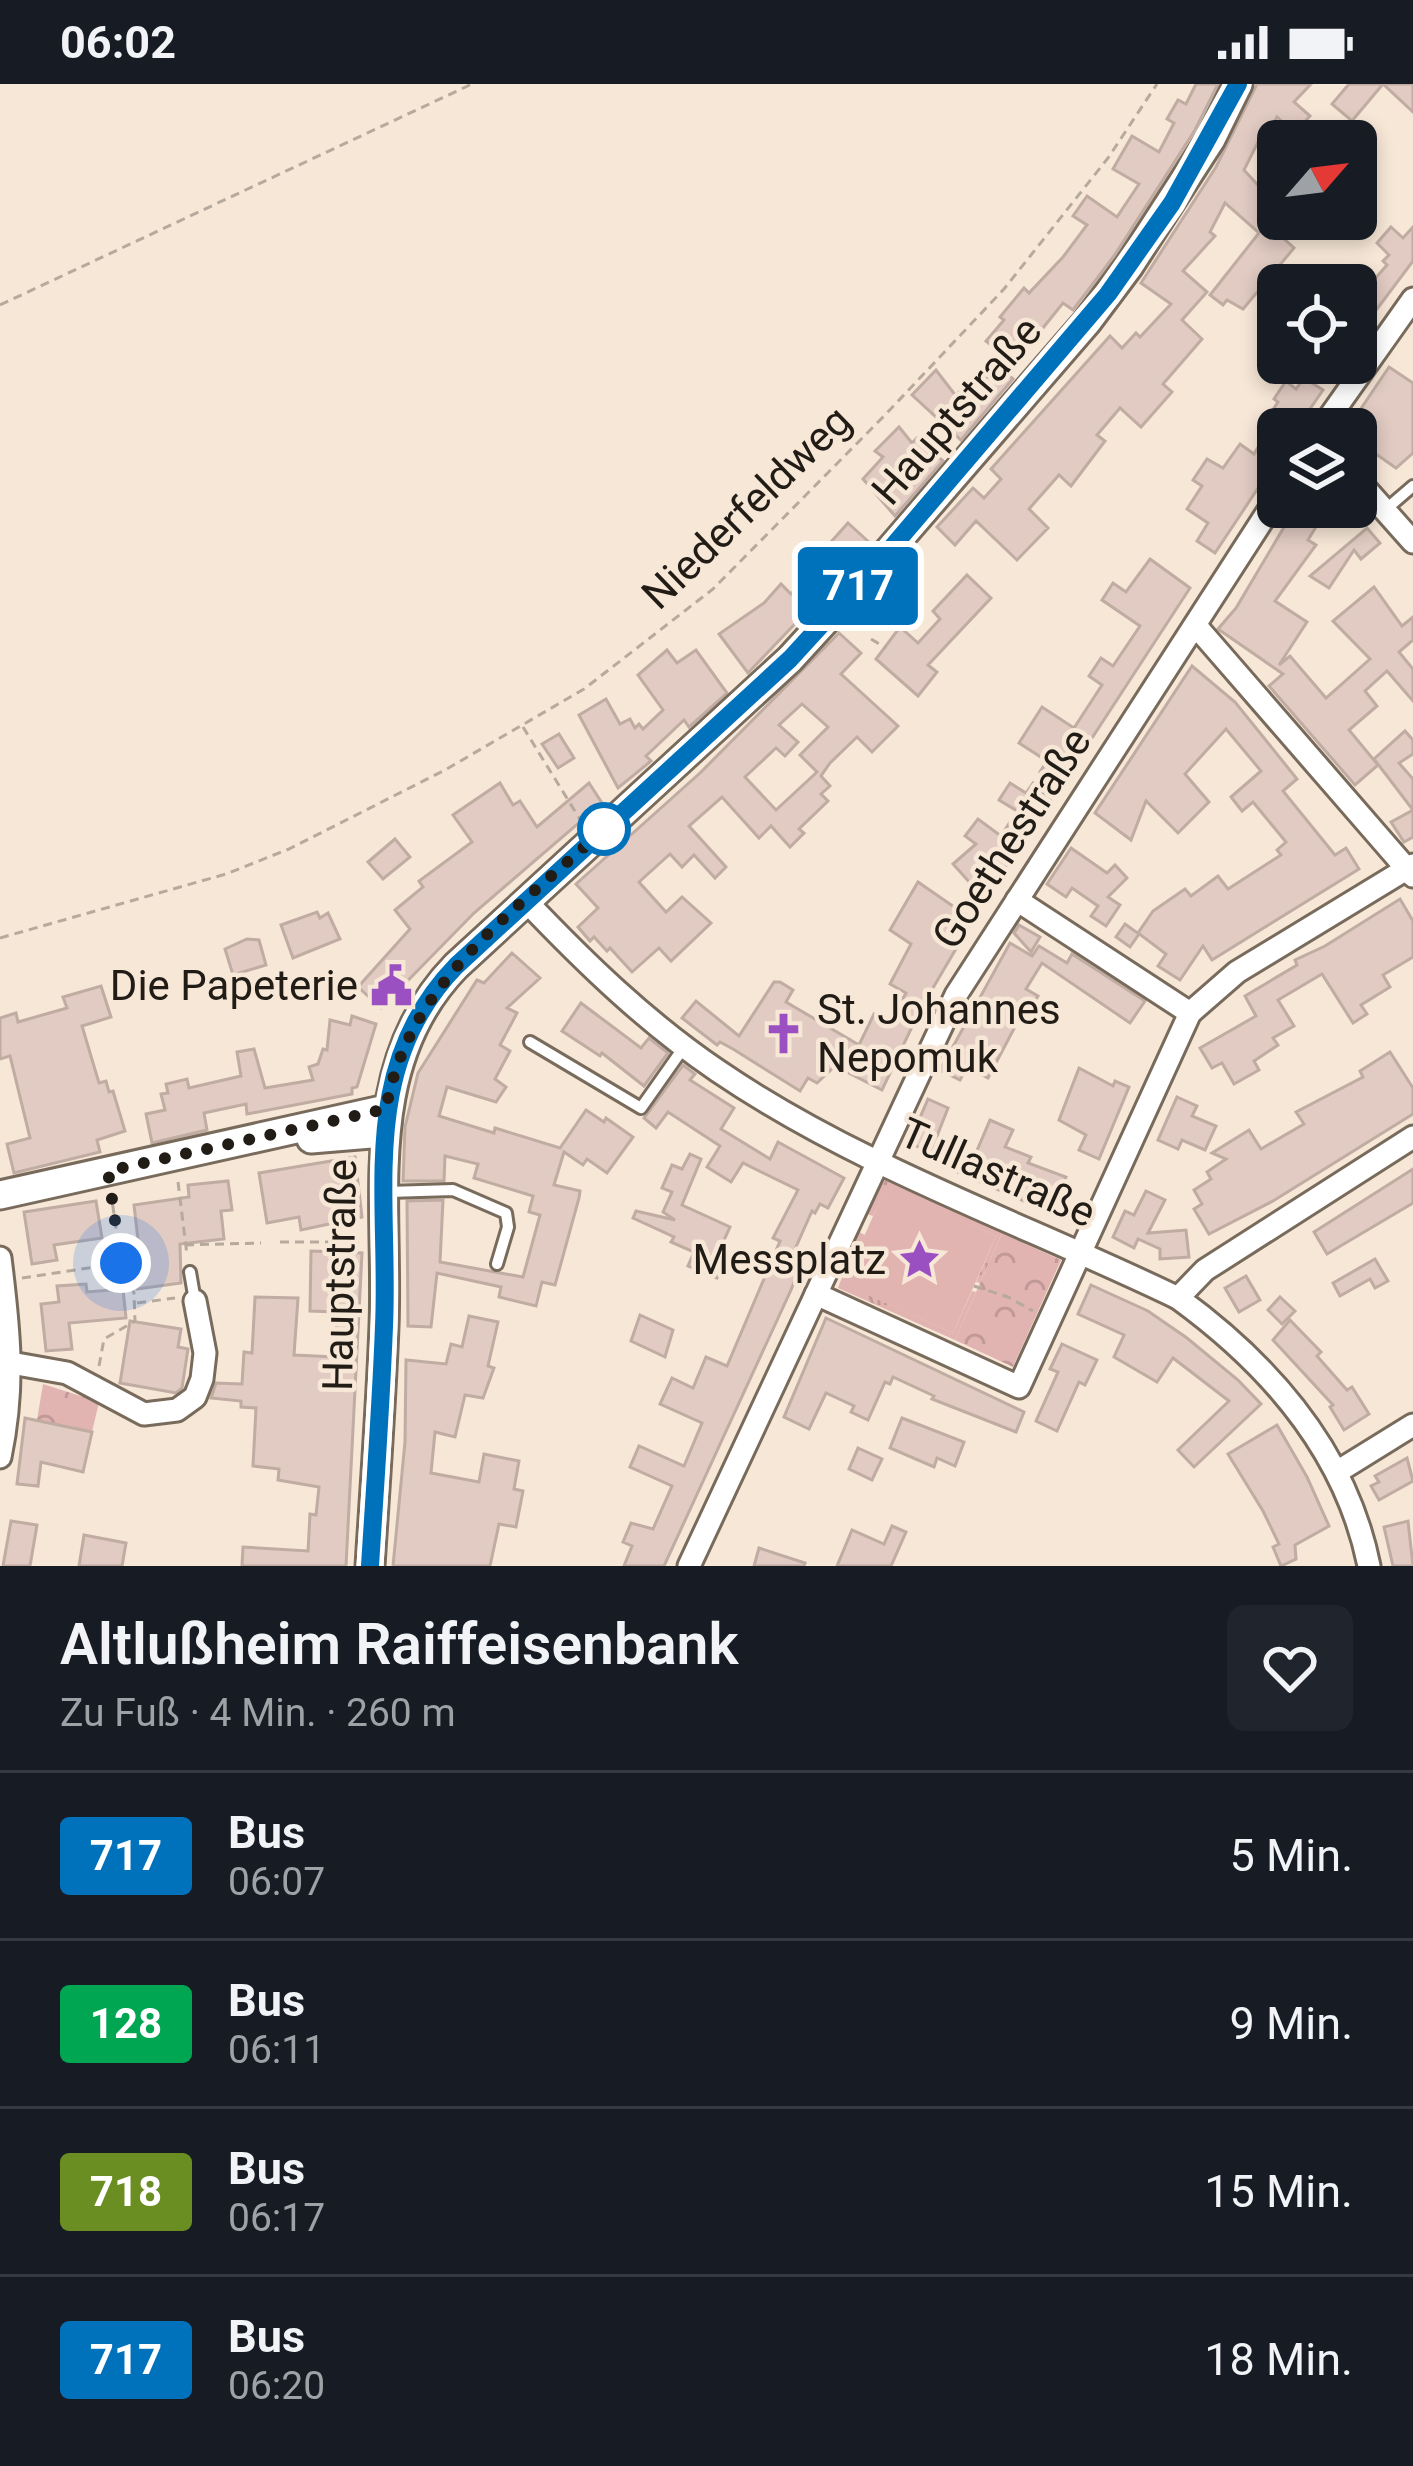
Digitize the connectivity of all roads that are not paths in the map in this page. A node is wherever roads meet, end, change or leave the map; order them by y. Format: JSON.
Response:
{"nodes":[{"id":1,"x":1238,"y":84,"type":"edge"},
{"id":2,"x":1413,"y":299,"type":"edge"},
{"id":3,"x":1336,"y":408,"type":"edge"},
{"id":4,"x":1413,"y":485,"type":"edge"},
{"id":5,"x":1377,"y":503,"type":"edge"},
{"id":6,"x":1384,"y":511,"type":"junction"},
{"id":7,"x":1258,"y":528,"type":"edge"},
{"id":8,"x":1413,"y":542,"type":"edge"},
{"id":9,"x":1196,"y":626,"type":"junction"},
{"id":10,"x":1411,"y":870,"type":"edge"},
{"id":11,"x":1016,"y":900,"type":"junction"},
{"id":12,"x":526,"y":901,"type":"junction"},
{"id":13,"x":1190,"y":1013,"type":"junction"},
{"id":14,"x":530,"y":1042,"type":"dead end"},
{"id":15,"x":684,"y":1047,"type":"junction"},
{"id":16,"x":384,"y":1121,"type":"junction"},
{"id":17,"x":1413,"y":1137,"type":"edge"},
{"id":18,"x":877,"y":1161,"type":"junction"},
{"id":19,"x":385,"y":1192,"type":"junction"},
{"id":20,"x":0,"y":1196,"type":"edge"},
{"id":21,"x":1081,"y":1251,"type":"junction"},
{"id":22,"x":0,"y":1258,"type":"edge"},
{"id":23,"x":497,"y":1264,"type":"dead end"},
{"id":24,"x":190,"y":1272,"type":"road end"},
{"id":25,"x":816,"y":1294,"type":"junction"},
{"id":26,"x":195,"y":1298,"type":"joint"},
{"id":27,"x":1178,"y":1298,"type":"junction"},
{"id":28,"x":11,"y":1363,"type":"junction"},
{"id":29,"x":1413,"y":1425,"type":"edge"},
{"id":30,"x":0,"y":1457,"type":"edge"},
{"id":31,"x":1336,"y":1472,"type":"junction"},
{"id":32,"x":370,"y":1566,"type":"edge"},
{"id":33,"x":689,"y":1566,"type":"edge"},
{"id":34,"x":1369,"y":1566,"type":"edge"}],
"edges":[{"from":1,"to":12,"type":"street","name":"Hauptstraße"},
{"from":2,"to":3,"type":"street"},
{"from":4,"to":6,"type":"lane"},
{"from":5,"to":6,"type":"street"},
{"from":6,"to":8,"type":"street"},
{"from":7,"to":9,"type":"street","name":"Goethestraße"},
{"from":9,"to":10,"type":"street"},
{"from":9,"to":11,"type":"street","name":"Goethestraße"},
{"from":10,"to":13,"type":"street"},
{"from":11,"to":13,"type":"street"},
{"from":11,"to":18,"type":"street","name":"Goethestraße"},
{"from":12,"to":15,"type":"street","name":"Tullastraße"},
{"from":12,"to":16,"type":"street","name":"Hauptstraße"},
{"from":13,"to":21,"type":"street"},
{"from":14,"to":15,"type":"lane"},
{"from":15,"to":18,"type":"street","name":"Tullastraße"},
{"from":16,"to":19,"type":"street","name":"Hauptstraße"},
{"from":16,"to":20,"type":"street"},
{"from":17,"to":27,"type":"street"},
{"from":18,"to":21,"type":"street","name":"Tullastraße"},
{"from":18,"to":25,"type":"street","name":"Goethestraße"},
{"from":19,"to":23,"type":"lane"},
{"from":19,"to":32,"type":"street","name":"Hauptstraße"},
{"from":21,"to":25,"type":"street"},
{"from":21,"to":27,"type":"street","name":"Tullastraße"},
{"from":22,"to":28,"type":"street"},
{"from":24,"to":26,"type":"lane"},
{"from":25,"to":33,"type":"street","name":"Goethestraße"},
{"from":26,"to":28,"type":"street"},
{"from":27,"to":31,"type":"street","name":"Tullastraße"},
{"from":28,"to":30,"type":"street"},
{"from":29,"to":31,"type":"street"},
{"from":31,"to":34,"type":"street","name":"Tullastraße"}]}
